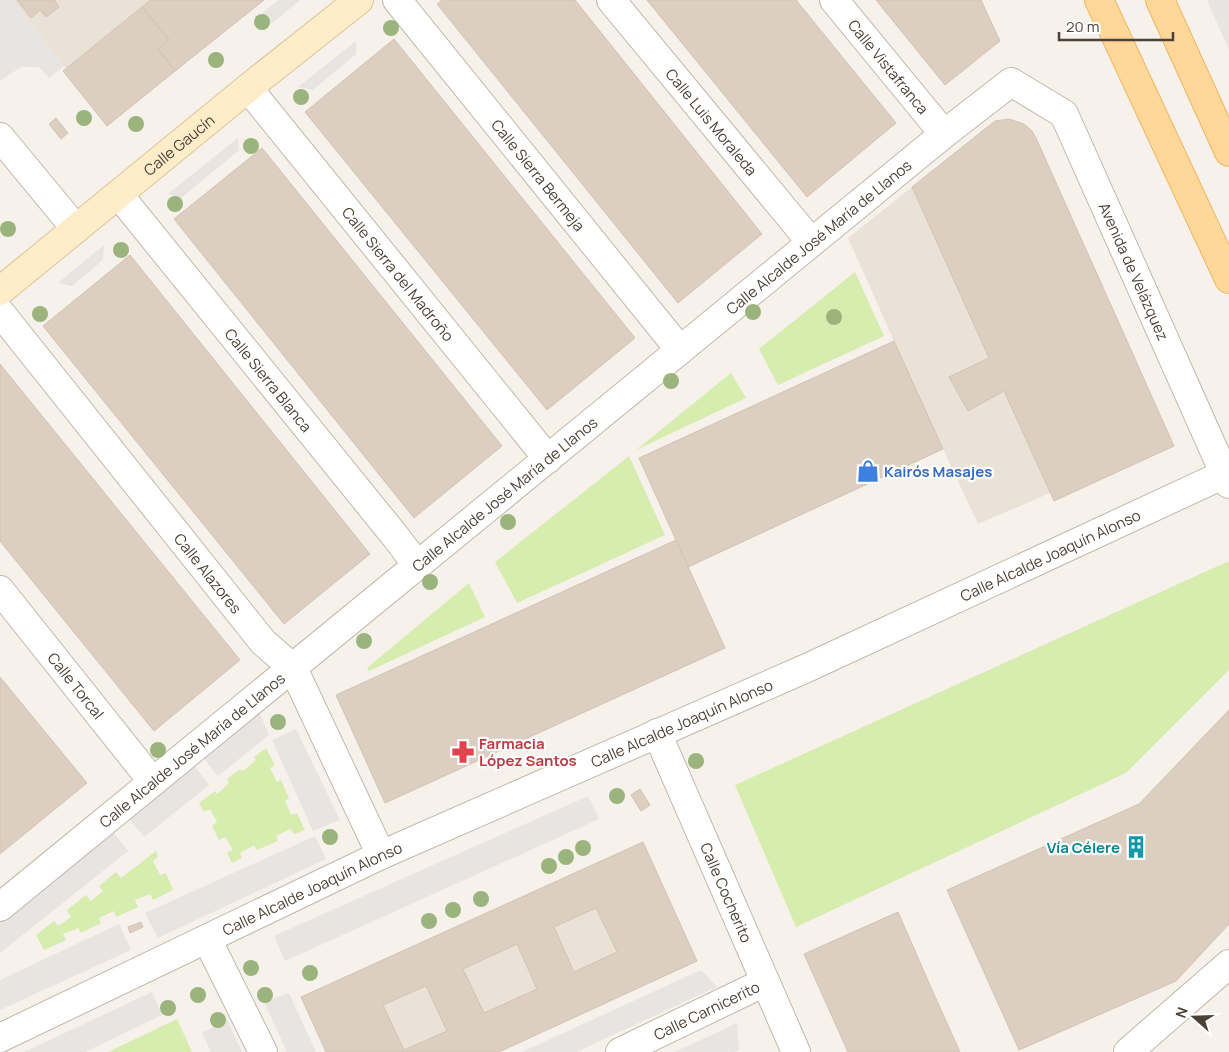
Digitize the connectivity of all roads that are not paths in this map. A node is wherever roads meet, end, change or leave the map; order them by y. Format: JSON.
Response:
{"nodes":[{"id":1,"x":359,"y":0,"type":"edge"},
{"id":2,"x":397,"y":0,"type":"edge"},
{"id":3,"x":611,"y":0,"type":"edge"},
{"id":4,"x":834,"y":0,"type":"edge"},
{"id":5,"x":1099,"y":0,"type":"edge"},
{"id":6,"x":1160,"y":0,"type":"edge"},
{"id":7,"x":1011,"y":82,"type":"joint"},
{"id":8,"x":248,"y":88,"type":"junction"},
{"id":9,"x":944,"y":134,"type":"junction"},
{"id":10,"x":0,"y":137,"type":"edge"},
{"id":11,"x":1229,"y":152,"type":"edge"},
{"id":12,"x":119,"y":195,"type":"junction"},
{"id":13,"x":76,"y":230,"type":"junction"},
{"id":14,"x":811,"y":242,"type":"junction"},
{"id":15,"x":1229,"y":279,"type":"edge"},
{"id":16,"x":0,"y":291,"type":"edge"},
{"id":17,"x":0,"y":312,"type":"edge"},
{"id":18,"x":680,"y":350,"type":"junction"},
{"id":19,"x":548,"y":458,"type":"junction"},
{"id":20,"x":1228,"y":477,"type":"edge"},
{"id":21,"x":417,"y":565,"type":"junction"},
{"id":22,"x":0,"y":590,"type":"edge"},
{"id":23,"x":293,"y":668,"type":"junction"},
{"id":24,"x":657,"y":733,"type":"junction"},
{"id":25,"x":154,"y":782,"type":"junction"},
{"id":26,"x":381,"y":855,"type":"junction"},
{"id":27,"x":0,"y":907,"type":"edge"},
{"id":28,"x":208,"y":939,"type":"junction"},
{"id":29,"x":1229,"y":964,"type":"edge"},
{"id":30,"x":766,"y":982,"type":"junction"},
{"id":31,"x":0,"y":1038,"type":"edge"},
{"id":32,"x":263,"y":1052,"type":"edge"},
{"id":33,"x":620,"y":1052,"type":"edge"},
{"id":34,"x":796,"y":1052,"type":"edge"},
{"id":35,"x":1128,"y":1052,"type":"edge"}],
"edges":[{"from":1,"to":8,"type":"main road","name":"Calle Gaucín"},
{"from":2,"to":18,"type":"street","name":"Calle Sierra Bermeja"},
{"from":3,"to":14,"type":"street","name":"Calle Luis Moraleda"},
{"from":4,"to":9,"type":"street","name":"Calle Vistafranca"},
{"from":5,"to":15,"type":"main road"},
{"from":6,"to":11,"type":"main road"},
{"from":7,"to":9,"type":"street","name":"Calle Alcalde José María de Llanos"},
{"from":7,"to":20,"type":"street","name":"Avenida de Velázquez"},
{"from":8,"to":12,"type":"main road","name":"Calle Gaucín"},
{"from":8,"to":19,"type":"street","name":"Calle Sierra del Madroño"},
{"from":9,"to":14,"type":"street","name":"Calle Alcalde José María de Llanos"},
{"from":10,"to":13,"type":"street"},
{"from":12,"to":13,"type":"main road","name":"Calle Gaucín"},
{"from":12,"to":21,"type":"street","name":"Calle Sierra Blanca"},
{"from":13,"to":16,"type":"main road","name":"Calle Gaucín"},
{"from":14,"to":18,"type":"street","name":"Calle Alcalde José María de Llanos"},
{"from":17,"to":23,"type":"street","name":"Calle Alazores"},
{"from":18,"to":19,"type":"street","name":"Calle Alcalde José María de Llanos"},
{"from":19,"to":21,"type":"street","name":"Calle Alcalde José María de Llanos"},
{"from":20,"to":24,"type":"street","name":"Calle Alcalde Joaquín Alonso"},
{"from":21,"to":23,"type":"street","name":"Calle Alcalde José María de Llanos"},
{"from":22,"to":25,"type":"street","name":"Calle Torcal"},
{"from":23,"to":25,"type":"street","name":"Calle Alcalde José María de Llanos"},
{"from":23,"to":26,"type":"street","name":"Calle Alazores"},
{"from":24,"to":26,"type":"street","name":"Calle Alcalde Joaquín Alonso"},
{"from":24,"to":30,"type":"street","name":"Calle Cocherito"},
{"from":25,"to":27,"type":"street","name":"Calle Alcalde José María de Llanos"},
{"from":26,"to":28,"type":"street","name":"Calle Alcalde Joaquín Alonso"},
{"from":28,"to":31,"type":"street","name":"Calle Alcalde Joaquín Alonso"},
{"from":28,"to":32,"type":"street"},
{"from":29,"to":35,"type":"street"},
{"from":30,"to":33,"type":"street","name":"Calle Carnicerito"},
{"from":30,"to":34,"type":"street","name":"Calle Cocherito"}]}
